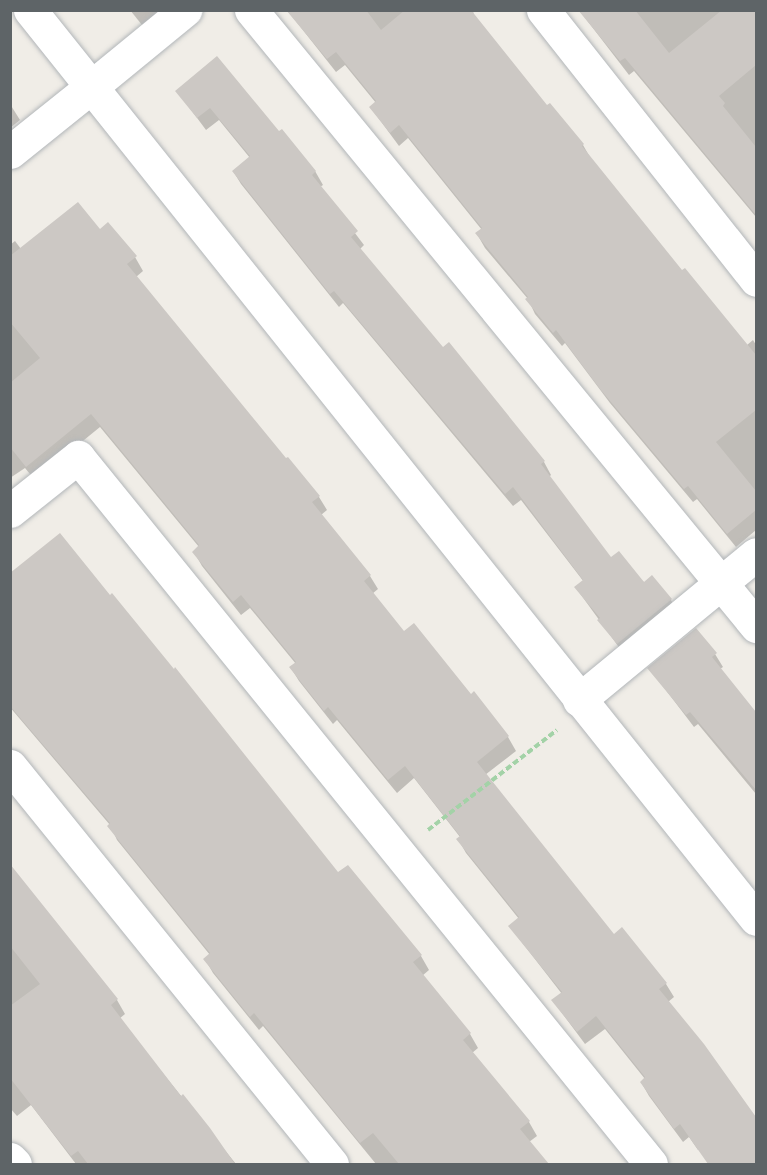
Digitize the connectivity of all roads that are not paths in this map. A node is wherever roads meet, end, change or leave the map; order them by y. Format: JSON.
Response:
{"nodes":[{"id":1,"x":30,"y":10,"type":"edge"},
{"id":2,"x":185,"y":10,"type":"edge"},
{"id":3,"x":251,"y":10,"type":"edge"},
{"id":4,"x":543,"y":10,"type":"edge"},
{"id":5,"x":91,"y":87,"type":"junction"},
{"id":6,"x":10,"y":152,"type":"edge"},
{"id":7,"x":756,"y":280,"type":"edge"},
{"id":8,"x":10,"y":510,"type":"edge"},
{"id":9,"x":756,"y":554,"type":"edge"},
{"id":10,"x":721,"y":583,"type":"junction"},
{"id":11,"x":756,"y":626,"type":"edge"},
{"id":12,"x":572,"y":712,"type":"junction"},
{"id":13,"x":10,"y":766,"type":"edge"},
{"id":14,"x":756,"y":919,"type":"edge"},
{"id":15,"x":10,"y":1159,"type":"edge"},
{"id":16,"x":646,"y":1163,"type":"edge"},
{"id":17,"x":15,"y":1164,"type":"edge"},
{"id":18,"x":332,"y":1164,"type":"edge"}],
"edges":[{"from":1,"to":5,"type":"street"},
{"from":2,"to":5,"type":"street"},
{"from":3,"to":10,"type":"street"},
{"from":4,"to":7,"type":"street"},
{"from":5,"to":6,"type":"street"},
{"from":5,"to":12,"type":"street"},
{"from":8,"to":16,"type":"street"},
{"from":9,"to":10,"type":"street"},
{"from":10,"to":11,"type":"street"},
{"from":10,"to":12,"type":"street"},
{"from":12,"to":14,"type":"street"},
{"from":13,"to":18,"type":"street"},
{"from":15,"to":17,"type":"street"}]}
